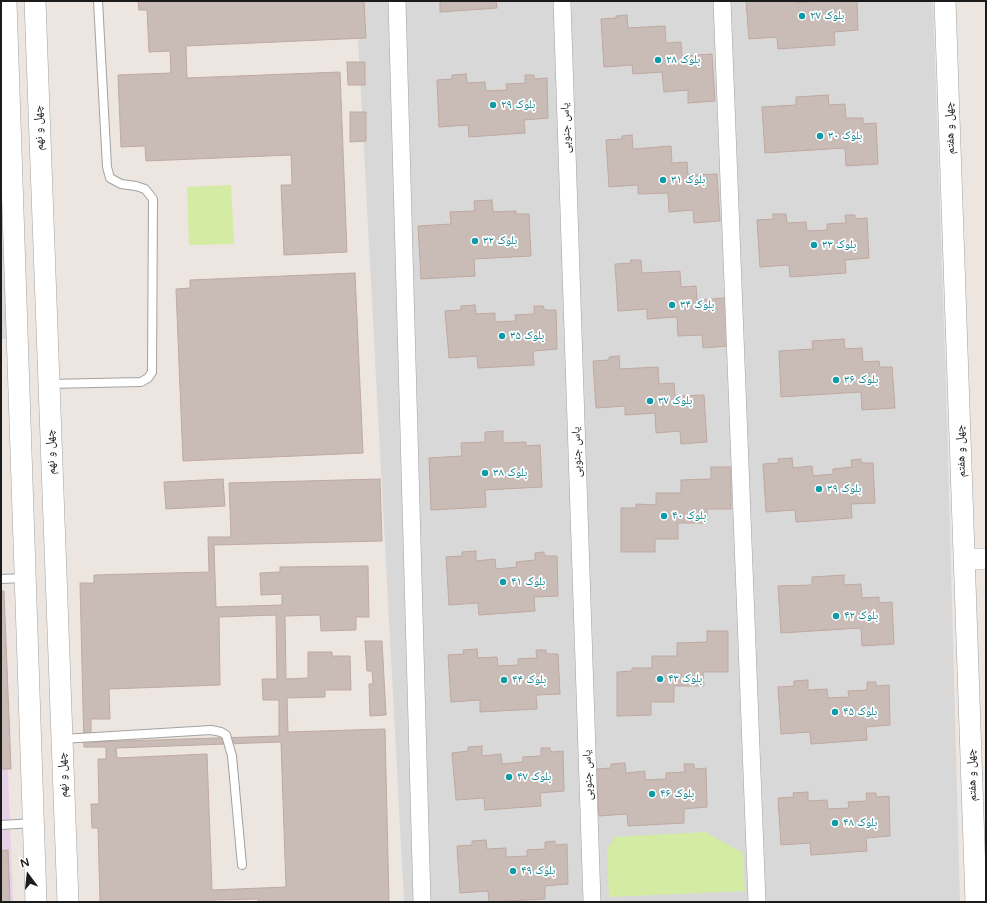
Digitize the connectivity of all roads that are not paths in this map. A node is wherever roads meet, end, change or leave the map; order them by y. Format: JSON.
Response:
{"nodes":[{"id":1,"x":6,"y":1,"type":"edge"},
{"id":2,"x":35,"y":1,"type":"edge"},
{"id":3,"x":98,"y":1,"type":"edge"},
{"id":4,"x":397,"y":1,"type":"edge"},
{"id":5,"x":562,"y":1,"type":"edge"},
{"id":6,"x":722,"y":1,"type":"edge"},
{"id":7,"x":945,"y":1,"type":"edge"},
{"id":8,"x":4,"y":44,"type":"edge"},
{"id":9,"x":5,"y":108,"type":"edge"},
{"id":10,"x":7,"y":177,"type":"edge"},
{"id":11,"x":8,"y":257,"type":"edge"},
{"id":12,"x":49,"y":384,"type":"junction"},
{"id":13,"x":986,"y":558,"type":"edge"},
{"id":14,"x":964,"y":559,"type":"junction"},
{"id":15,"x":1,"y":578,"type":"edge"},
{"id":16,"x":26,"y":578,"type":"junction"},
{"id":17,"x":62,"y":739,"type":"junction"},
{"id":18,"x":34,"y":823,"type":"junction"},
{"id":19,"x":1,"y":825,"type":"edge"},
{"id":20,"x":242,"y":865,"type":"dead end"},
{"id":21,"x":36,"y":902,"type":"edge"},
{"id":22,"x":68,"y":902,"type":"edge"},
{"id":23,"x":422,"y":902,"type":"edge"},
{"id":24,"x":592,"y":902,"type":"edge"},
{"id":25,"x":757,"y":902,"type":"edge"},
{"id":26,"x":976,"y":902,"type":"edge"}],
"edges":[{"from":1,"to":8,"type":"street"},
{"from":2,"to":12,"type":"street","name":"چهل و نهم"},
{"from":3,"to":12,"type":"lane"},
{"from":4,"to":23,"type":"street"},
{"from":5,"to":24,"type":"street","name":"یاس جنوبی"},
{"from":6,"to":25,"type":"street"},
{"from":7,"to":14,"type":"street","name":"چهل و هفتم"},
{"from":8,"to":9,"type":"street"},
{"from":9,"to":10,"type":"street"},
{"from":10,"to":11,"type":"street"},
{"from":11,"to":16,"type":"street"},
{"from":12,"to":17,"type":"street","name":"چهل و نهم"},
{"from":13,"to":14,"type":"street"},
{"from":14,"to":26,"type":"street","name":"چهل و هفتم"},
{"from":15,"to":16,"type":"lane"},
{"from":16,"to":18,"type":"street"},
{"from":17,"to":20,"type":"lane"},
{"from":17,"to":22,"type":"street","name":"چهل و نهم"},
{"from":18,"to":19,"type":"lane"},
{"from":18,"to":21,"type":"street"}]}
